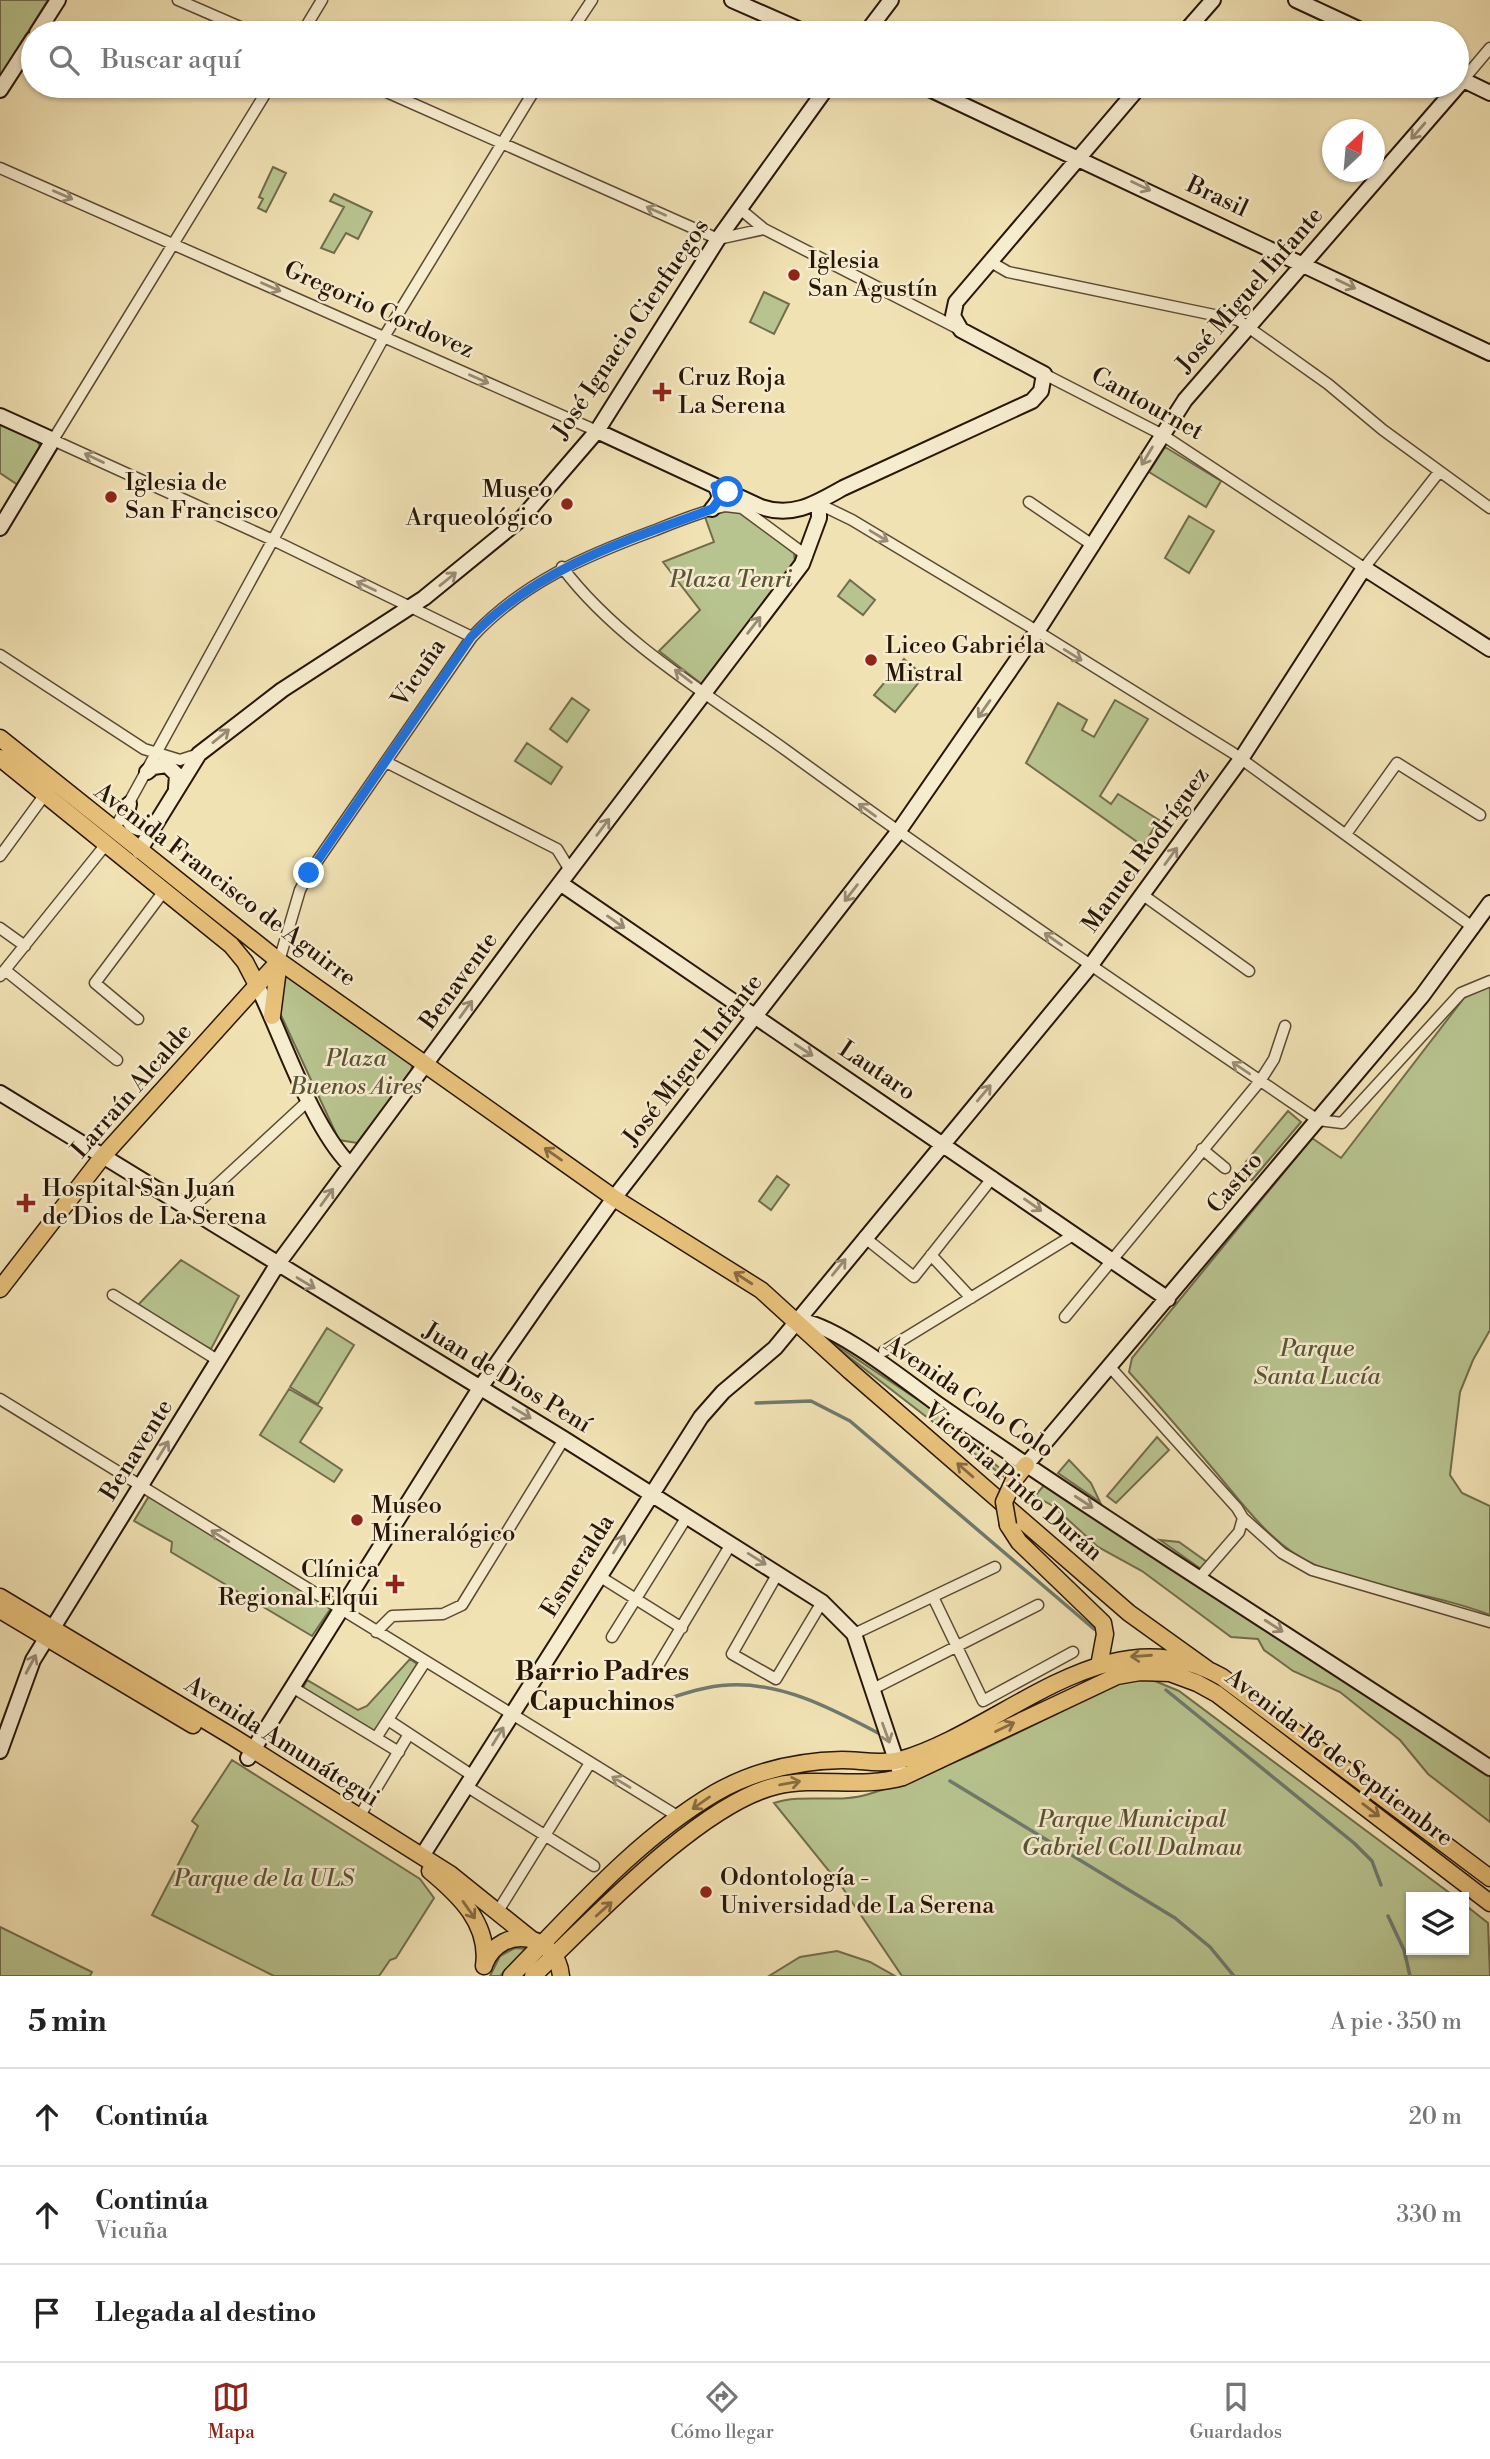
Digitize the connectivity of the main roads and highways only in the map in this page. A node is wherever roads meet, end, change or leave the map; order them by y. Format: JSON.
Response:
{"nodes":[{"id":1,"x":0,"y":738,"type":"edge"},
{"id":2,"x":0,"y":758,"type":"edge"},
{"id":3,"x":113,"y":841,"type":"junction"},
{"id":4,"x":279,"y":961,"type":"junction"},
{"id":5,"x":257,"y":984,"type":"junction"},
{"id":6,"x":272,"y":1016,"type":"road end"},
{"id":7,"x":426,"y":1064,"type":"joint"},
{"id":8,"x":0,"y":1289,"type":"edge"},
{"id":9,"x":796,"y":1321,"type":"joint"},
{"id":10,"x":1026,"y":1465,"type":"road end"},
{"id":11,"x":1056,"y":1575,"type":"junction"},
{"id":12,"x":0,"y":1597,"type":"edge"},
{"id":13,"x":0,"y":1610,"type":"edge"},
{"id":14,"x":1129,"y":1613,"type":"junction"},
{"id":15,"x":49,"y":1634,"type":"junction"},
{"id":16,"x":1099,"y":1665,"type":"junction"},
{"id":17,"x":1207,"y":1669,"type":"junction"},
{"id":18,"x":251,"y":1754,"type":"junction"},
{"id":19,"x":1490,"y":1878,"type":"edge"},
{"id":20,"x":1490,"y":1903,"type":"edge"},
{"id":21,"x":537,"y":1941,"type":"junction"},
{"id":22,"x":555,"y":1956,"type":"junction"},
{"id":23,"x":484,"y":1971,"type":"edge"},
{"id":24,"x":511,"y":1976,"type":"edge"},
{"id":25,"x":533,"y":1976,"type":"edge"},
{"id":26,"x":561,"y":1976,"type":"edge"}],
"edges":[{"from":1,"to":3,"type":"main road","name":"Avenida Francisco de Aguirre"},
{"from":2,"to":3,"type":"main road","name":"Avenida Francisco de Aguirre"},
{"from":3,"to":4,"type":"main road","name":"Avenida Francisco de Aguirre"},
{"from":3,"to":5,"type":"main road","name":"Avenida Francisco de Aguirre"},
{"from":4,"to":5,"type":"main road","name":"Larraín Alcalde"},
{"from":4,"to":6,"type":"main road"},
{"from":4,"to":7,"type":"main road","name":"Avenida Francisco de Aguirre"},
{"from":5,"to":8,"type":"main road","name":"Larraín Alcalde"},
{"from":9,"to":7,"type":"main road","name":"Avenida Colo Colo","one_way":true},
{"from":14,"to":9,"type":"main road","name":"Victoria Pinto Durán","one_way":true},
{"from":10,"to":11,"type":"main road","bridge":true},
{"from":11,"to":14,"type":"main road"},
{"from":11,"to":16,"type":"main road"},
{"from":12,"to":15,"type":"main road","name":"Avenida Amunátegui"},
{"from":13,"to":15,"type":"main road","name":"Avenida Amunátegui"},
{"from":14,"to":17,"type":"main road","name":"Victoria Pinto Durán"},
{"from":15,"to":18,"type":"main road","name":"Avenida Amunátegui"},
{"from":17,"to":16,"type":"main road","one_way":true},
{"from":16,"to":21,"type":"main road","one_way":true},
{"from":17,"to":19,"type":"main road","name":"Avenida 18 de Septiembre"},
{"from":18,"to":21,"type":"main road","name":"Avenida Amunátegui"},
{"from":18,"to":23,"type":"main road","name":"Avenida Amunátegui","one_way":true},
{"from":22,"to":20,"type":"main road","name":"Avenida 18 de Septiembre","one_way":true},
{"from":21,"to":22,"type":"main road","name":"Avenida Amunátegui"},
{"from":21,"to":23,"type":"main road"},
{"from":21,"to":24,"type":"main road"},
{"from":22,"to":25,"type":"main road"},
{"from":22,"to":26,"type":"main road"}]}
